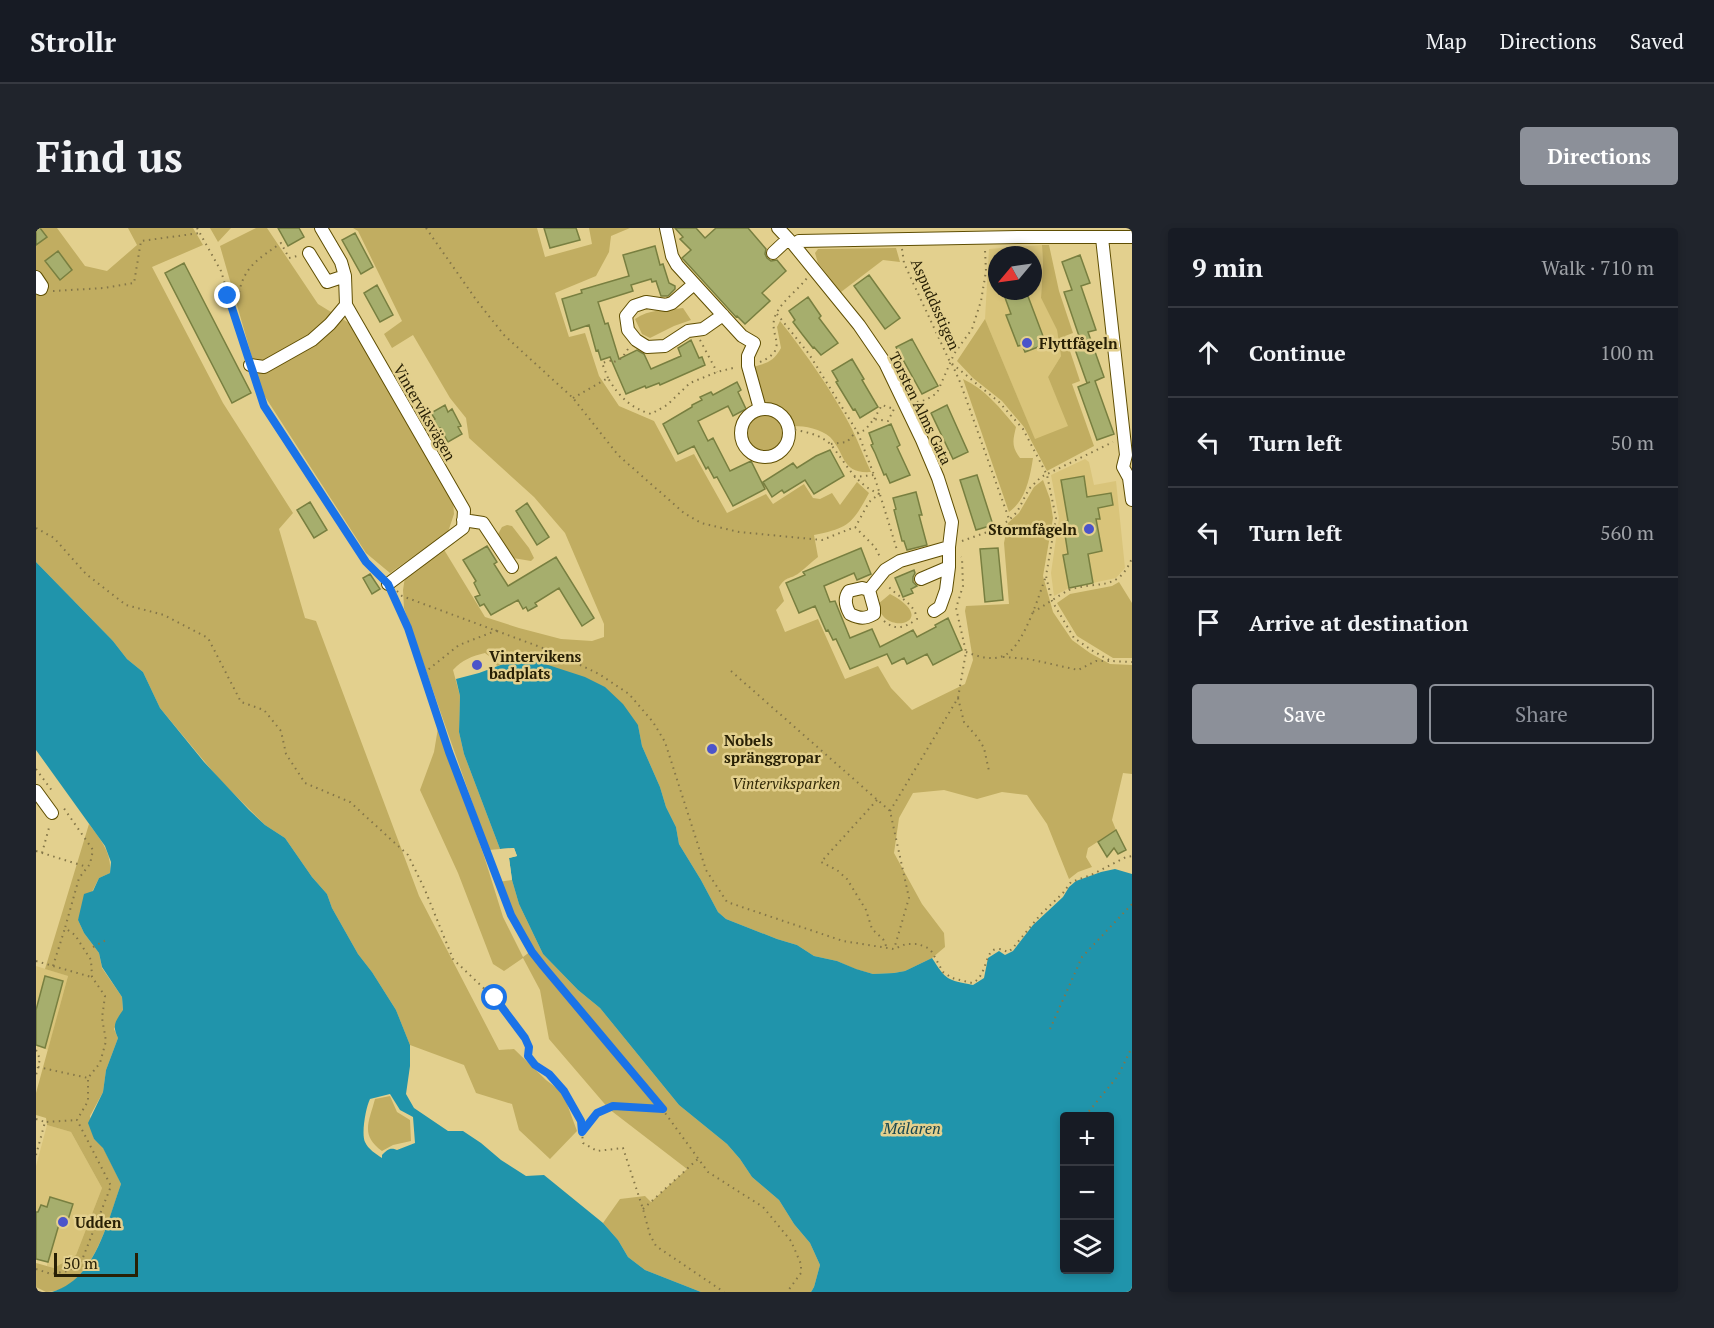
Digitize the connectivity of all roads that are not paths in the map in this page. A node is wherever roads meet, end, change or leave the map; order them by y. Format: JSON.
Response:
{"nodes":[{"id":1,"x":321,"y":228,"type":"edge"},
{"id":2,"x":666,"y":228,"type":"edge"},
{"id":3,"x":778,"y":228,"type":"edge"},
{"id":4,"x":1132,"y":237,"type":"edge"},
{"id":5,"x":1102,"y":238,"type":"junction"},
{"id":6,"x":791,"y":242,"type":"junction"},
{"id":7,"x":309,"y":253,"type":"dead end"},
{"id":8,"x":772,"y":253,"type":"dead end"},
{"id":9,"x":345,"y":276,"type":"junction"},
{"id":10,"x":694,"y":284,"type":"junction"},
{"id":11,"x":346,"y":304,"type":"junction"},
{"id":12,"x":723,"y":315,"type":"junction"},
{"id":13,"x":250,"y":365,"type":"road end"},
{"id":14,"x":760,"y":409,"type":"junction"},
{"id":15,"x":1132,"y":500,"type":"edge"},
{"id":16,"x":464,"y":520,"type":"junction"},
{"id":17,"x":949,"y":547,"type":"junction"},
{"id":18,"x":512,"y":567,"type":"dead end"},
{"id":19,"x":949,"y":567,"type":"junction"},
{"id":20,"x":921,"y":579,"type":"dead end"},
{"id":21,"x":388,"y":584,"type":"road end"},
{"id":22,"x":869,"y":590,"type":"junction"},
{"id":23,"x":933,"y":611,"type":"dead end"},
{"id":24,"x":36,"y":791,"type":"edge"},
{"id":25,"x":57,"y":809,"type":"road end"}],
"edges":[{"from":1,"to":9,"type":"street","name":"Vinterviksvägen"},
{"from":2,"to":10,"type":"street"},
{"from":3,"to":6,"type":"street","name":"Torsten Alms Gata"},
{"from":4,"to":5,"type":"street"},
{"from":5,"to":6,"type":"street"},
{"from":5,"to":15,"type":"street"},
{"from":6,"to":8,"type":"street"},
{"from":6,"to":17,"type":"street","name":"Torsten Alms Gata"},
{"from":7,"to":9,"type":"street"},
{"from":9,"to":11,"type":"street","name":"Vinterviksvägen"},
{"from":10,"to":12,"type":"street"},
{"from":10,"to":12,"type":"street"},
{"from":11,"to":13,"type":"street"},
{"from":11,"to":16,"type":"street","name":"Vinterviksvägen"},
{"from":12,"to":14,"type":"street"},
{"from":14,"to":14,"type":"street"},
{"from":16,"to":18,"type":"street"},
{"from":16,"to":21,"type":"street"},
{"from":17,"to":19,"type":"street","name":"Torsten Alms Gata"},
{"from":17,"to":22,"type":"street"},
{"from":19,"to":20,"type":"street"},
{"from":19,"to":23,"type":"street","name":"Torsten Alms Gata"},
{"from":22,"to":22,"type":"street"},
{"from":24,"to":25,"type":"street"}]}
